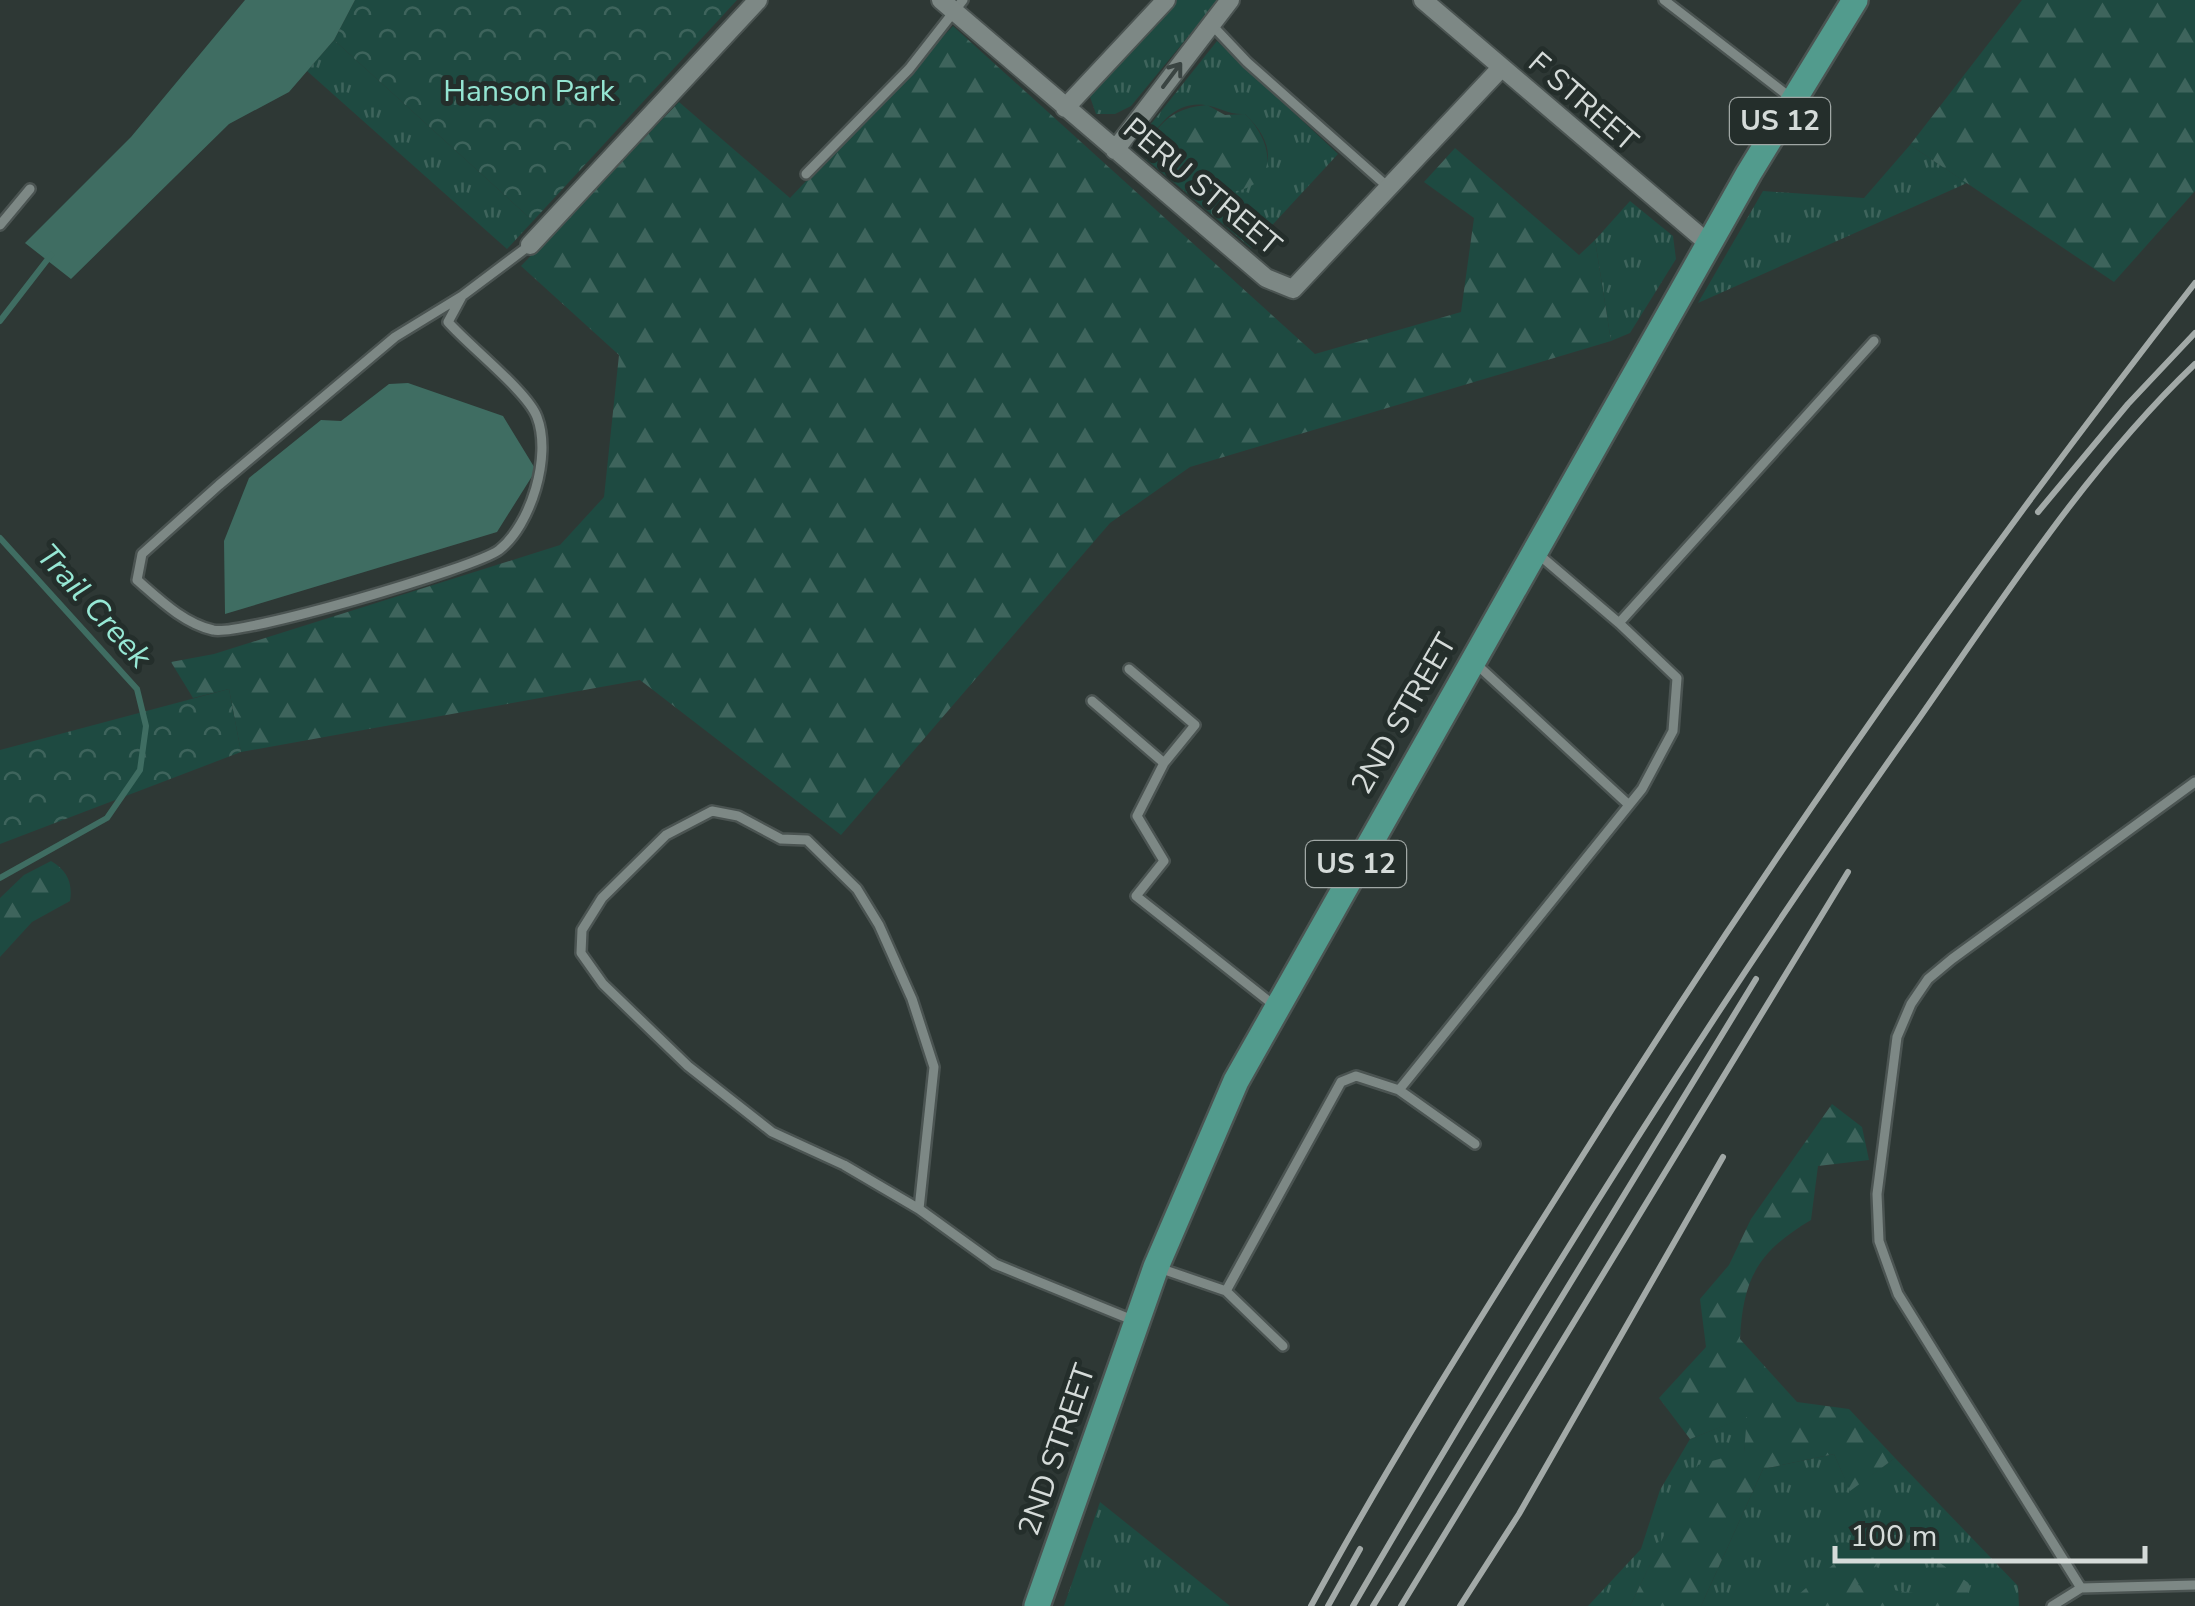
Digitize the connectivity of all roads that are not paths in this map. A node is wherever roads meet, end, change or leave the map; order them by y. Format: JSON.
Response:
{"nodes":[{"id":1,"x":758,"y":0,"type":"edge"},
{"id":2,"x":1166,"y":0,"type":"edge"},
{"id":3,"x":1230,"y":0,"type":"edge"},
{"id":4,"x":1423,"y":0,"type":"edge"},
{"id":5,"x":1664,"y":0,"type":"edge"},
{"id":6,"x":1855,"y":0,"type":"edge"},
{"id":7,"x":952,"y":4,"type":"edge"},
{"id":8,"x":1210,"y":22,"type":"junction"},
{"id":9,"x":1502,"y":68,"type":"junction"},
{"id":10,"x":1793,"y":100,"type":"junction"},
{"id":11,"x":1065,"y":108,"type":"junction"},
{"id":12,"x":1115,"y":150,"type":"junction"},
{"id":13,"x":806,"y":174,"type":"dead end"},
{"id":14,"x":1390,"y":188,"type":"junction"},
{"id":15,"x":30,"y":189,"type":"dead end"},
{"id":16,"x":0,"y":224,"type":"edge"},
{"id":17,"x":530,"y":244,"type":"joint"},
{"id":18,"x":1709,"y":244,"type":"junction"},
{"id":19,"x":462,"y":296,"type":"junction"},
{"id":20,"x":1874,"y":341,"type":"dead end"},
{"id":21,"x":1535,"y":551,"type":"junction"},
{"id":22,"x":1619,"y":623,"type":"junction"},
{"id":23,"x":1472,"y":660,"type":"junction"},
{"id":24,"x":1129,"y":669,"type":"dead end"},
{"id":25,"x":1092,"y":701,"type":"dead end"},
{"id":26,"x":1164,"y":763,"type":"junction"},
{"id":27,"x":2195,"y":782,"type":"edge"},
{"id":28,"x":1629,"y":805,"type":"junction"},
{"id":29,"x":1275,"y":1006,"type":"junction"},
{"id":30,"x":1399,"y":1090,"type":"junction"},
{"id":31,"x":1475,"y":1144,"type":"dead end"},
{"id":32,"x":920,"y":1209,"type":"junction"},
{"id":33,"x":1156,"y":1267,"type":"junction"},
{"id":34,"x":1226,"y":1291,"type":"junction"},
{"id":35,"x":1137,"y":1322,"type":"junction"},
{"id":36,"x":1283,"y":1346,"type":"dead end"},
{"id":37,"x":2195,"y":1586,"type":"edge"},
{"id":38,"x":2081,"y":1588,"type":"junction"},
{"id":39,"x":1037,"y":1606,"type":"edge"},
{"id":40,"x":2052,"y":1606,"type":"edge"}],
"edges":[{"from":1,"to":17,"type":"street"},
{"from":2,"to":11,"type":"street"},
{"from":3,"to":8,"type":"street"},
{"from":4,"to":9,"type":"street","name":"F STREET"},
{"from":5,"to":10,"type":"lane"},
{"from":6,"to":10,"type":"main road","name":"2ND STREET","number":"US 12"},
{"from":7,"to":11,"type":"street","name":"PERU STREET"},
{"from":7,"to":13,"type":"lane"},
{"from":12,"to":8,"type":"street","one_way":true},
{"from":8,"to":14,"type":"lane"},
{"from":9,"to":14,"type":"street","name":"PERU STREET"},
{"from":9,"to":18,"type":"street","name":"F STREET"},
{"from":10,"to":18,"type":"main road","name":"2ND STREET","number":"US 12"},
{"from":11,"to":12,"type":"street","name":"PERU STREET"},
{"from":12,"to":14,"type":"street","name":"PERU STREET"},
{"from":15,"to":16,"type":"lane"},
{"from":17,"to":19,"type":"lane"},
{"from":18,"to":21,"type":"main road","name":"2ND STREET","number":"US 12"},
{"from":19,"to":19,"type":"lane"},
{"from":20,"to":22,"type":"lane"},
{"from":21,"to":22,"type":"lane"},
{"from":21,"to":23,"type":"main road","name":"2ND STREET","number":"US 12"},
{"from":22,"to":28,"type":"lane"},
{"from":23,"to":28,"type":"lane"},
{"from":23,"to":29,"type":"main road","name":"2ND STREET","number":"US 12"},
{"from":24,"to":26,"type":"lane"},
{"from":25,"to":26,"type":"lane"},
{"from":26,"to":29,"type":"lane"},
{"from":27,"to":38,"type":"lane"},
{"from":28,"to":30,"type":"lane"},
{"from":29,"to":33,"type":"main road","name":"2ND STREET","number":"US 12"},
{"from":30,"to":31,"type":"lane"},
{"from":30,"to":34,"type":"lane"},
{"from":32,"to":32,"type":"lane"},
{"from":32,"to":35,"type":"lane"},
{"from":33,"to":34,"type":"lane"},
{"from":33,"to":35,"type":"main road","name":"2ND STREET","number":"US 12"},
{"from":34,"to":36,"type":"lane"},
{"from":35,"to":39,"type":"main road","name":"2ND STREET","number":"US 12"},
{"from":37,"to":38,"type":"lane"},
{"from":38,"to":40,"type":"lane"}]}
